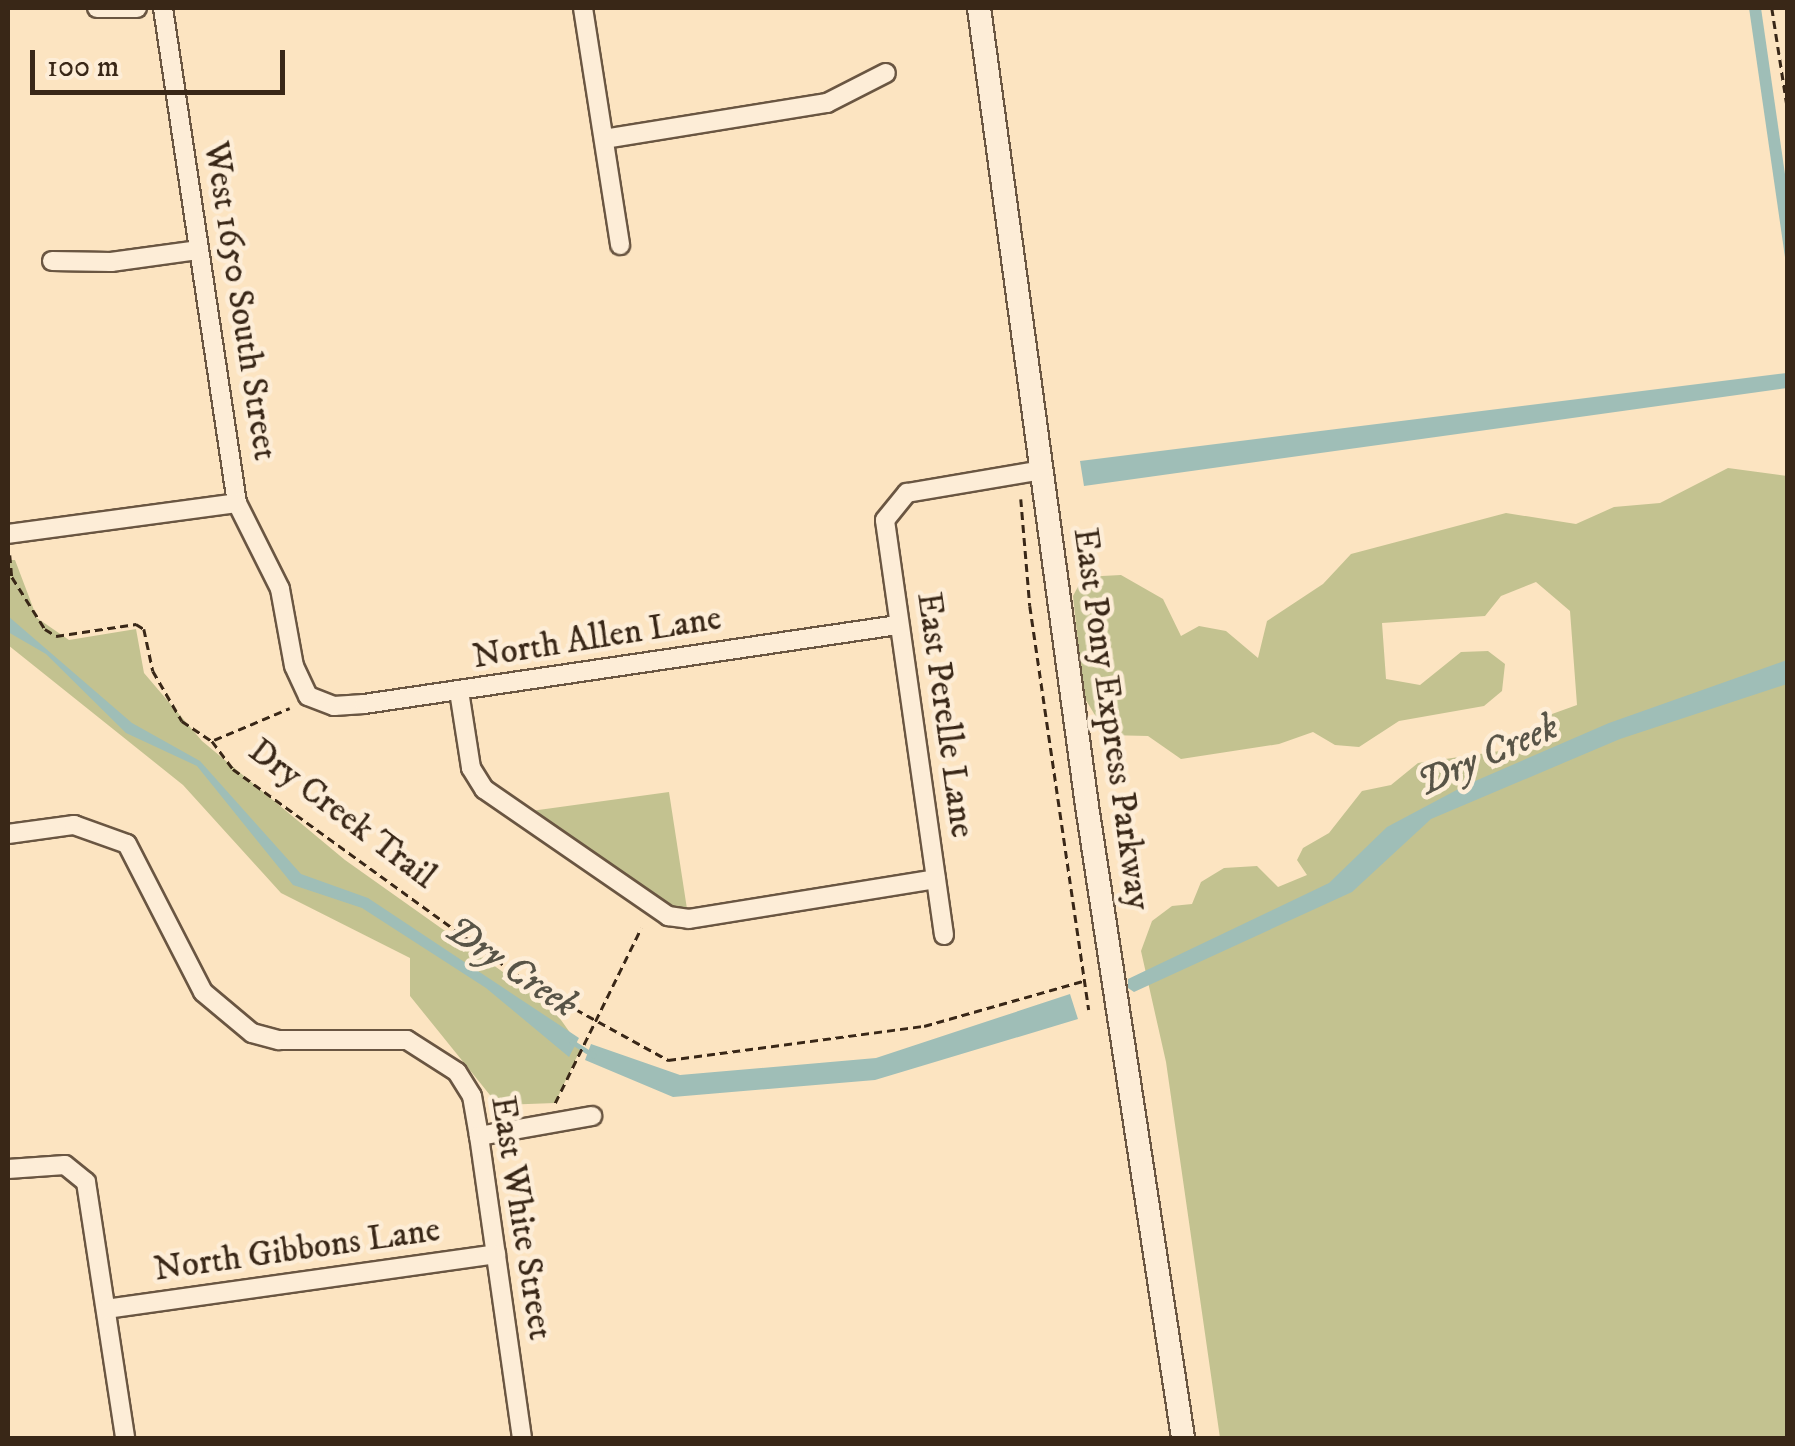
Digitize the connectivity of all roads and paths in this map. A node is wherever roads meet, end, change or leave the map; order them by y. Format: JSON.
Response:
{"nodes":[{"id":1,"x":97,"y":8,"type":"edge"},
{"id":2,"x":137,"y":8,"type":"edge"},
{"id":3,"x":162,"y":8,"type":"edge"},
{"id":4,"x":584,"y":8,"type":"edge"},
{"id":5,"x":979,"y":8,"type":"edge"},
{"id":6,"x":1772,"y":8,"type":"edge"},
{"id":7,"x":886,"y":74,"type":"dead end"},
{"id":8,"x":1788,"y":111,"type":"edge"},
{"id":9,"x":604,"y":139,"type":"junction"},
{"id":10,"x":620,"y":244,"type":"dead end"},
{"id":11,"x":199,"y":250,"type":"junction"},
{"id":12,"x":52,"y":261,"type":"dead end"},
{"id":13,"x":1043,"y":470,"type":"junction"},
{"id":14,"x":1021,"y":499,"type":"dead end"},
{"id":15,"x":237,"y":504,"type":"junction"},
{"id":16,"x":8,"y":534,"type":"edge"},
{"id":17,"x":10,"y":555,"type":"dead end"},
{"id":18,"x":10,"y":578,"type":"edge"},
{"id":19,"x":898,"y":625,"type":"junction"},
{"id":20,"x":458,"y":691,"type":"junction"},
{"id":21,"x":308,"y":696,"type":"joint"},
{"id":22,"x":290,"y":708,"type":"dead end"},
{"id":23,"x":212,"y":741,"type":"junction"},
{"id":24,"x":8,"y":834,"type":"edge"},
{"id":25,"x":936,"y":879,"type":"junction"},
{"id":26,"x":641,"y":928,"type":"dead end"},
{"id":27,"x":944,"y":935,"type":"dead end"},
{"id":28,"x":1083,"y":981,"type":"junction"},
{"id":29,"x":1089,"y":1010,"type":"dead end"},
{"id":30,"x":596,"y":1020,"type":"junction"},
{"id":31,"x":555,"y":1103,"type":"dead end"},
{"id":32,"x":592,"y":1116,"type":"dead end"},
{"id":33,"x":480,"y":1136,"type":"junction"},
{"id":34,"x":8,"y":1169,"type":"edge"},
{"id":35,"x":496,"y":1254,"type":"junction"},
{"id":36,"x":106,"y":1310,"type":"junction"},
{"id":37,"x":125,"y":1438,"type":"edge"},
{"id":38,"x":522,"y":1438,"type":"edge"},
{"id":39,"x":1183,"y":1438,"type":"edge"}],
"edges":[{"from":1,"to":2,"type":"street"},
{"from":3,"to":11,"type":"street","name":"West 1650 South Street"},
{"from":4,"to":9,"type":"street"},
{"from":5,"to":13,"type":"street","name":"East Pony Express Parkway"},
{"from":6,"to":8,"type":"path"},
{"from":7,"to":9,"type":"street"},
{"from":9,"to":10,"type":"street"},
{"from":11,"to":12,"type":"street"},
{"from":11,"to":15,"type":"street","name":"West 1650 South Street"},
{"from":13,"to":19,"type":"street","name":"East Perelle Lane"},
{"from":13,"to":39,"type":"street","name":"East Pony Express Parkway"},
{"from":14,"to":28,"type":"path"},
{"from":15,"to":16,"type":"street"},
{"from":15,"to":21,"type":"street","name":"West 1650 South Street"},
{"from":17,"to":18,"type":"path","name":"Dry Creek Trail"},
{"from":18,"to":23,"type":"path","name":"Dry Creek Trail"},
{"from":19,"to":20,"type":"street","name":"North Allen Lane"},
{"from":19,"to":25,"type":"street","name":"East Perelle Lane"},
{"from":20,"to":21,"type":"street","name":"North Allen Lane"},
{"from":20,"to":25,"type":"street"},
{"from":22,"to":23,"type":"path"},
{"from":23,"to":30,"type":"path","name":"Dry Creek Trail"},
{"from":24,"to":33,"type":"street","name":"East White Street"},
{"from":25,"to":27,"type":"street","name":"East Perelle Lane"},
{"from":26,"to":30,"type":"path"},
{"from":28,"to":29,"type":"path"},
{"from":28,"to":30,"type":"path","name":"Dry Creek Trail"},
{"from":30,"to":31,"type":"path"},
{"from":32,"to":33,"type":"street"},
{"from":33,"to":35,"type":"street","name":"East White Street"},
{"from":34,"to":36,"type":"street"},
{"from":35,"to":36,"type":"street","name":"North Gibbons Lane"},
{"from":35,"to":38,"type":"street","name":"East White Street"},
{"from":36,"to":37,"type":"street"}]}
